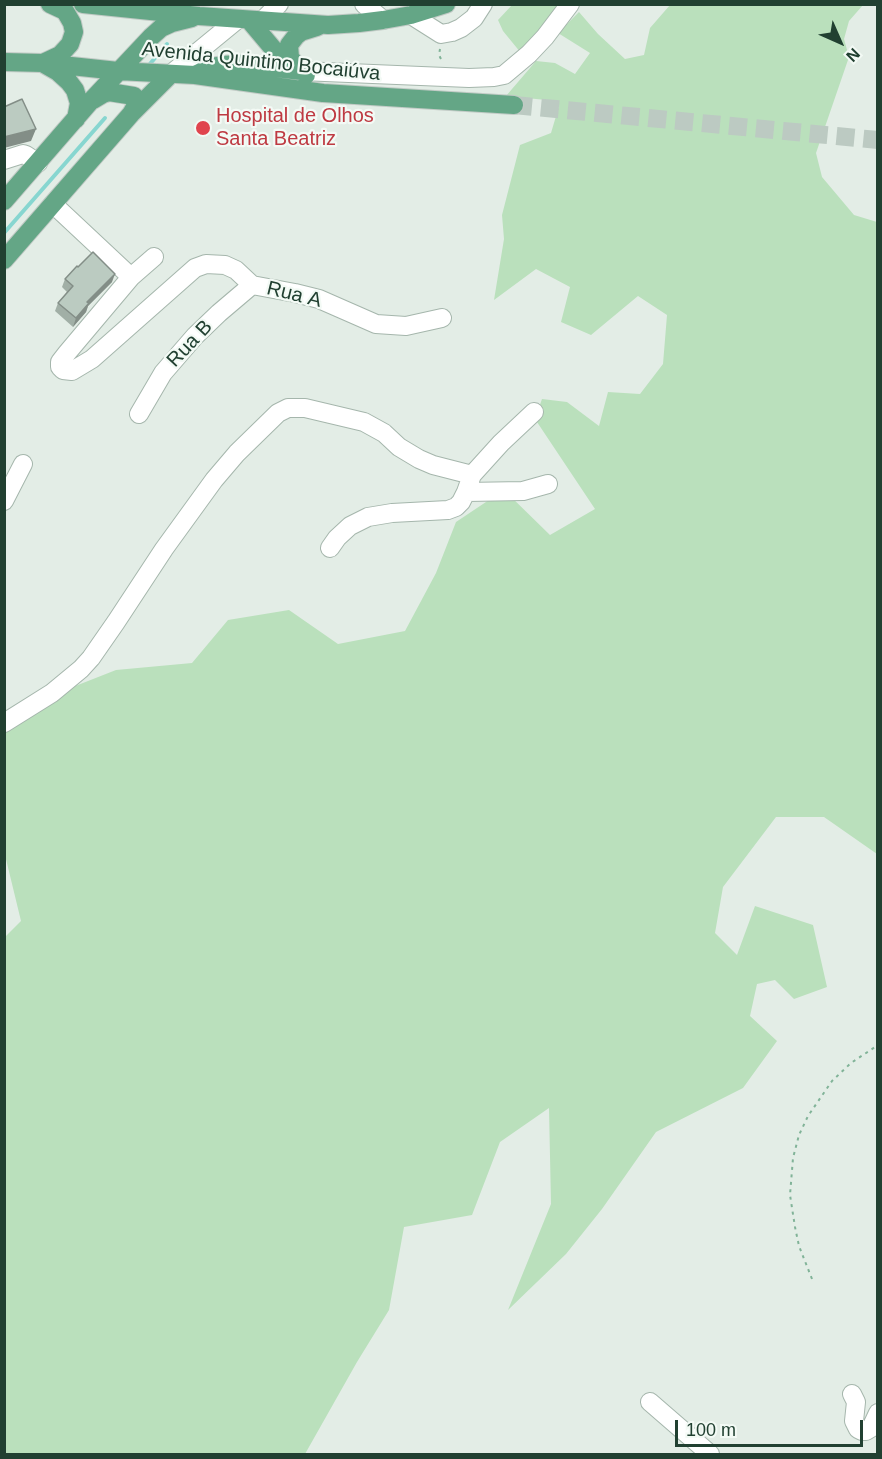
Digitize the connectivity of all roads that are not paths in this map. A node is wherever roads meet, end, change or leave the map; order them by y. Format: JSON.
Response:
{"nodes":[{"id":1,"x":50,"y":4,"type":"edge"},
{"id":2,"x":83,"y":4,"type":"edge"},
{"id":3,"x":364,"y":4,"type":"edge"},
{"id":4,"x":446,"y":4,"type":"edge"},
{"id":5,"x":483,"y":4,"type":"edge"},
{"id":6,"x":570,"y":4,"type":"edge"},
{"id":7,"x":278,"y":5,"type":"edge"},
{"id":8,"x":411,"y":15,"type":"junction"},
{"id":9,"x":199,"y":16,"type":"junction"},
{"id":10,"x":250,"y":20,"type":"junction"},
{"id":11,"x":383,"y":20,"type":"junction"},
{"id":12,"x":328,"y":25,"type":"junction"},
{"id":13,"x":4,"y":62,"type":"edge"},
{"id":14,"x":43,"y":63,"type":"junction"},
{"id":15,"x":296,"y":70,"type":"junction"},
{"id":16,"x":118,"y":71,"type":"junction"},
{"id":17,"x":171,"y":74,"type":"junction"},
{"id":18,"x":195,"y":75,"type":"junction"},
{"id":19,"x":323,"y":93,"type":"junction"},
{"id":20,"x":89,"y":103,"type":"junction"},
{"id":21,"x":514,"y":105,"type":"tunnel mouth"},
{"id":22,"x":131,"y":114,"type":"junction"},
{"id":23,"x":76,"y":119,"type":"junction"},
{"id":24,"x":4,"y":160,"type":"edge"},
{"id":25,"x":38,"y":163,"type":"junction"},
{"id":26,"x":8,"y":194,"type":"edge"},
{"id":27,"x":53,"y":204,"type":"junction"},
{"id":28,"x":154,"y":257,"type":"dead end"},
{"id":29,"x":4,"y":260,"type":"edge"},
{"id":30,"x":131,"y":277,"type":"junction"},
{"id":31,"x":252,"y":285,"type":"junction"},
{"id":32,"x":442,"y":318,"type":"dead end"},
{"id":33,"x":534,"y":412,"type":"dead end"},
{"id":34,"x":139,"y":414,"type":"dead end"},
{"id":35,"x":20,"y":471,"type":"dead end"},
{"id":36,"x":469,"y":483,"type":"junction"},
{"id":37,"x":548,"y":484,"type":"dead end"},
{"id":38,"x":4,"y":501,"type":"edge"},
{"id":39,"x":330,"y":548,"type":"dead end"},
{"id":40,"x":4,"y":723,"type":"edge"},
{"id":41,"x":852,"y":1394,"type":"dead end"},
{"id":42,"x":650,"y":1402,"type":"dead end"},
{"id":43,"x":878,"y":1413,"type":"edge"},
{"id":44,"x":710,"y":1455,"type":"edge"}],
"edges":[{"from":1,"to":14,"type":"main road"},
{"from":2,"to":9,"type":"main road","name":"Avenida Quintino Bocaiúva"},
{"from":3,"to":11,"type":"street"},
{"from":4,"to":8,"type":"main road"},
{"from":5,"to":8,"type":"street"},
{"from":6,"to":15,"type":"street"},
{"from":7,"to":10,"type":"street"},
{"from":8,"to":11,"type":"main road"},
{"from":9,"to":10,"type":"main road","name":"Avenida Quintino Bocaiúva"},
{"from":9,"to":16,"type":"main road"},
{"from":10,"to":12,"type":"main road","name":"Avenida Quintino Bocaiúva"},
{"from":10,"to":15,"type":"main road"},
{"from":10,"to":17,"type":"street"},
{"from":11,"to":12,"type":"main road"},
{"from":12,"to":15,"type":"main road"},
{"from":13,"to":14,"type":"main road","name":"Avenida Quintino Bocaiúva"},
{"from":14,"to":16,"type":"main road","name":"Avenida Quintino Bocaiúva"},
{"from":14,"to":23,"type":"main road"},
{"from":15,"to":18,"type":"main road"},
{"from":15,"to":19,"type":"main road"},
{"from":16,"to":17,"type":"main road","name":"Avenida Quintino Bocaiúva"},
{"from":16,"to":20,"type":"main road"},
{"from":17,"to":18,"type":"main road","name":"Avenida Quintino Bocaiúva"},
{"from":17,"to":22,"type":"main road"},
{"from":18,"to":19,"type":"main road","name":"Avenida Quintino Bocaiúva"},
{"from":19,"to":21,"type":"main road","name":"Avenida Quintino Bocaiúva"},
{"from":20,"to":22,"type":"main road"},
{"from":20,"to":23,"type":"main road"},
{"from":22,"to":27,"type":"main road"},
{"from":23,"to":25,"type":"main road"},
{"from":24,"to":25,"type":"street"},
{"from":25,"to":26,"type":"main road"},
{"from":27,"to":29,"type":"main road"},
{"from":27,"to":30,"type":"street"},
{"from":28,"to":30,"type":"street"},
{"from":30,"to":31,"type":"street","name":"Rua A"},
{"from":31,"to":32,"type":"street","name":"Rua A"},
{"from":31,"to":34,"type":"street","name":"Rua B"},
{"from":33,"to":36,"type":"street"},
{"from":35,"to":38,"type":"street"},
{"from":36,"to":37,"type":"street"},
{"from":36,"to":39,"type":"street"},
{"from":36,"to":40,"type":"street"},
{"from":41,"to":43,"type":"street"},
{"from":42,"to":44,"type":"street"}]}
